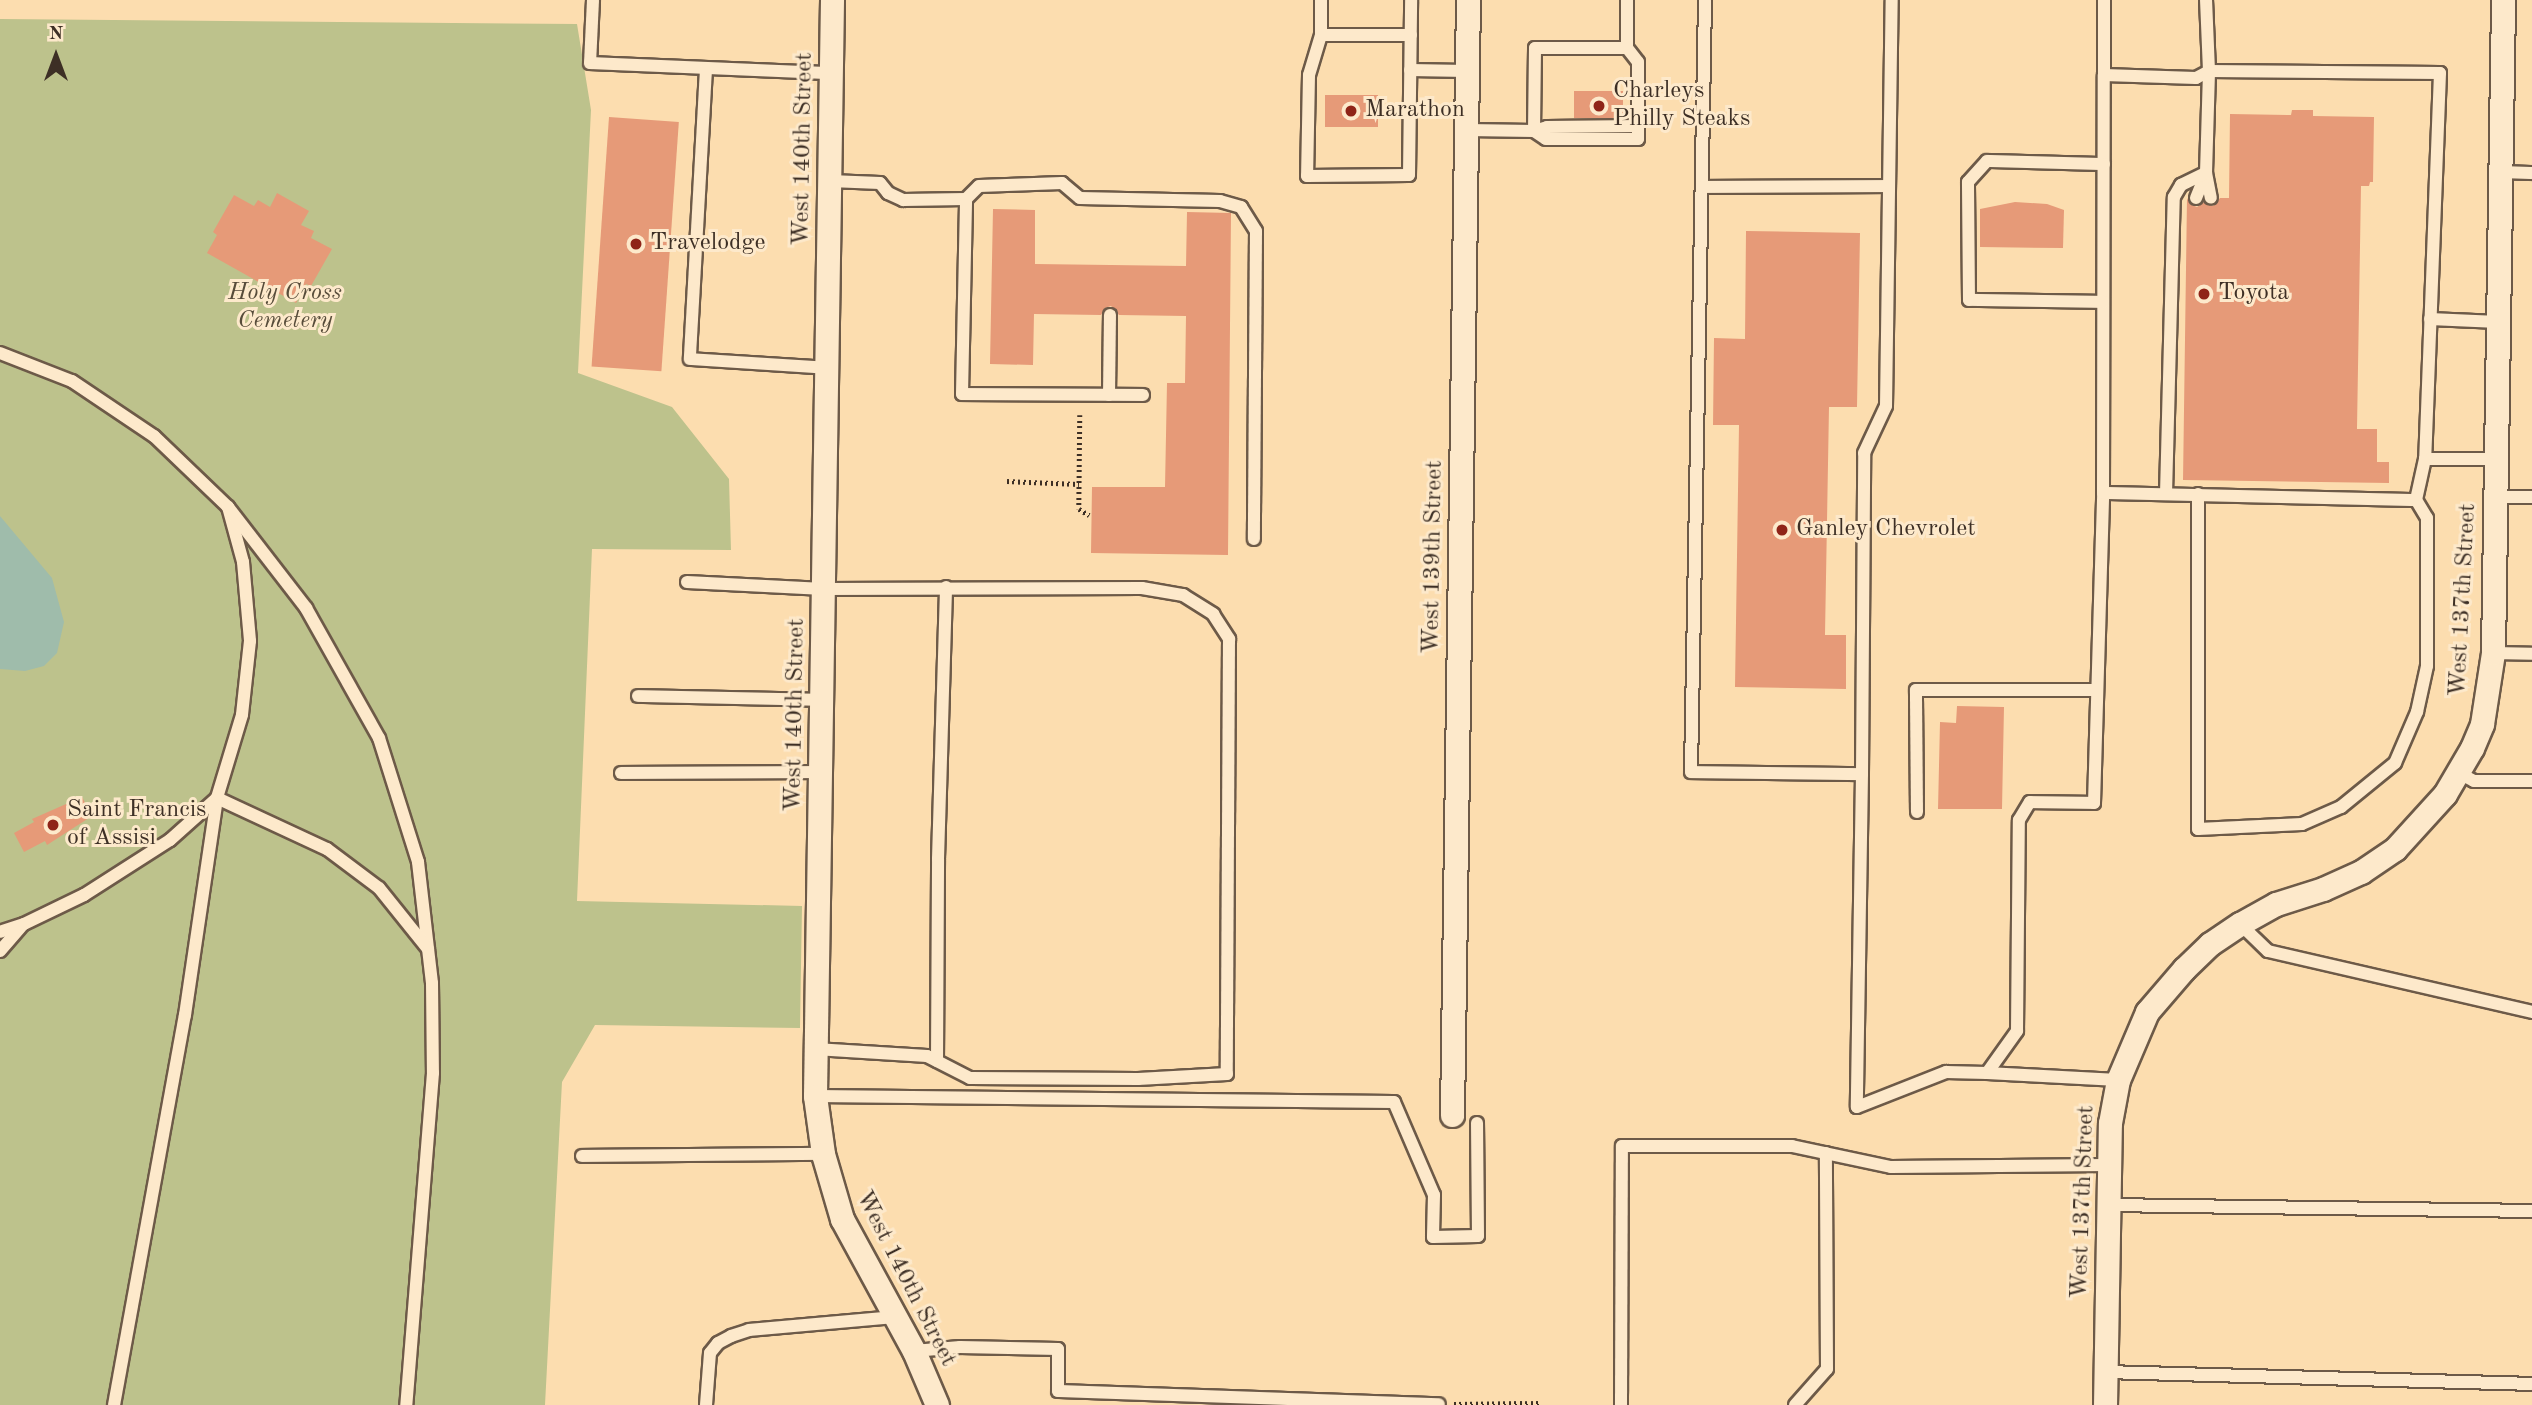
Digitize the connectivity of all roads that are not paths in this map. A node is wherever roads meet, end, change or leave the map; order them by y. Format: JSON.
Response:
{"nodes":[{"id":1,"x":593,"y":0,"type":"edge"},
{"id":2,"x":832,"y":0,"type":"edge"},
{"id":3,"x":1321,"y":0,"type":"edge"},
{"id":4,"x":1411,"y":0,"type":"edge"},
{"id":5,"x":1468,"y":0,"type":"edge"},
{"id":6,"x":1627,"y":0,"type":"edge"},
{"id":7,"x":1705,"y":0,"type":"edge"},
{"id":8,"x":1892,"y":0,"type":"edge"},
{"id":9,"x":2104,"y":0,"type":"edge"},
{"id":10,"x":2206,"y":0,"type":"edge"},
{"id":11,"x":2503,"y":0,"type":"edge"},
{"id":12,"x":1321,"y":35,"type":"junction"},
{"id":13,"x":1410,"y":35,"type":"junction"},
{"id":14,"x":1627,"y":48,"type":"junction"},
{"id":15,"x":706,"y":69,"type":"junction"},
{"id":16,"x":1410,"y":70,"type":"junction"},
{"id":17,"x":1467,"y":71,"type":"junction"},
{"id":18,"x":2209,"y":71,"type":"junction"},
{"id":19,"x":832,"y":73,"type":"junction"},
{"id":20,"x":2104,"y":75,"type":"junction"},
{"id":21,"x":1467,"y":130,"type":"junction"},
{"id":22,"x":1534,"y":131,"type":"junction"},
{"id":23,"x":2104,"y":164,"type":"junction"},
{"id":24,"x":2500,"y":172,"type":"junction"},
{"id":25,"x":2206,"y":173,"type":"junction"},
{"id":26,"x":2532,"y":173,"type":"edge"},
{"id":27,"x":830,"y":181,"type":"junction"},
{"id":28,"x":1889,"y":186,"type":"junction"},
{"id":29,"x":1702,"y":187,"type":"junction"},
{"id":30,"x":2196,"y":198,"type":"dead end"},
{"id":31,"x":2211,"y":198,"type":"dead end"},
{"id":32,"x":966,"y":199,"type":"junction"},
{"id":33,"x":2104,"y":302,"type":"junction"},
{"id":34,"x":1110,"y":315,"type":"dead end"},
{"id":35,"x":2430,"y":319,"type":"junction"},
{"id":36,"x":2498,"y":322,"type":"junction"},
{"id":37,"x":0,"y":353,"type":"edge"},
{"id":38,"x":828,"y":368,"type":"junction"},
{"id":39,"x":1109,"y":395,"type":"junction"},
{"id":40,"x":1143,"y":395,"type":"dead end"},
{"id":41,"x":2496,"y":458,"type":"junction"},
{"id":42,"x":2425,"y":459,"type":"junction"},
{"id":43,"x":2103,"y":493,"type":"junction"},
{"id":44,"x":2165,"y":494,"type":"junction"},
{"id":45,"x":2198,"y":494,"type":"junction"},
{"id":46,"x":2495,"y":497,"type":"junction"},
{"id":47,"x":2532,"y":497,"type":"edge"},
{"id":48,"x":2416,"y":500,"type":"junction"},
{"id":49,"x":228,"y":507,"type":"junction"},
{"id":50,"x":1254,"y":539,"type":"dead end"},
{"id":51,"x":687,"y":582,"type":"dead end"},
{"id":52,"x":946,"y":587,"type":"junction"},
{"id":53,"x":824,"y":589,"type":"junction"},
{"id":54,"x":2493,"y":653,"type":"junction"},
{"id":55,"x":2532,"y":654,"type":"edge"},
{"id":56,"x":2097,"y":690,"type":"junction"},
{"id":57,"x":638,"y":696,"type":"dead end"},
{"id":58,"x":822,"y":700,"type":"junction"},
{"id":59,"x":821,"y":772,"type":"junction"},
{"id":60,"x":621,"y":773,"type":"dead end"},
{"id":61,"x":2459,"y":773,"type":"junction"},
{"id":62,"x":1862,"y":774,"type":"junction"},
{"id":63,"x":2532,"y":782,"type":"edge"},
{"id":64,"x":217,"y":798,"type":"junction"},
{"id":65,"x":1917,"y":812,"type":"dead end"},
{"id":66,"x":24,"y":924,"type":"junction"},
{"id":67,"x":2239,"y":924,"type":"junction"},
{"id":68,"x":0,"y":932,"type":"edge"},
{"id":69,"x":428,"y":949,"type":"junction"},
{"id":70,"x":0,"y":951,"type":"edge"},
{"id":71,"x":2532,"y":1012,"type":"edge"},
{"id":72,"x":815,"y":1049,"type":"junction"},
{"id":73,"x":937,"y":1061,"type":"junction"},
{"id":74,"x":1987,"y":1073,"type":"junction"},
{"id":75,"x":2118,"y":1080,"type":"junction"},
{"id":76,"x":815,"y":1096,"type":"junction"},
{"id":77,"x":1452,"y":1115,"type":"dead end"},
{"id":78,"x":1477,"y":1123,"type":"dead end"},
{"id":79,"x":1826,"y":1153,"type":"junction"},
{"id":80,"x":822,"y":1154,"type":"junction"},
{"id":81,"x":582,"y":1156,"type":"dead end"},
{"id":82,"x":2107,"y":1165,"type":"junction"},
{"id":83,"x":2106,"y":1205,"type":"junction"},
{"id":84,"x":2532,"y":1211,"type":"edge"},
{"id":85,"x":894,"y":1317,"type":"junction"},
{"id":86,"x":914,"y":1351,"type":"junction"},
{"id":87,"x":2105,"y":1372,"type":"junction"},
{"id":88,"x":2532,"y":1384,"type":"edge"},
{"id":89,"x":1439,"y":1404,"type":"edge"},
{"id":90,"x":114,"y":1405,"type":"edge"},
{"id":91,"x":406,"y":1405,"type":"edge"},
{"id":92,"x":706,"y":1405,"type":"edge"},
{"id":93,"x":937,"y":1405,"type":"edge"},
{"id":94,"x":1621,"y":1405,"type":"edge"},
{"id":95,"x":1795,"y":1405,"type":"edge"},
{"id":96,"x":2105,"y":1405,"type":"edge"}],
"edges":[{"from":1,"to":15,"type":"lane"},
{"from":2,"to":19,"type":"street","name":"West 140th Street"},
{"from":3,"to":12,"type":"lane"},
{"from":4,"to":13,"type":"lane"},
{"from":5,"to":17,"type":"street","name":"West 139th Street"},
{"from":6,"to":14,"type":"lane"},
{"from":7,"to":29,"type":"lane"},
{"from":8,"to":28,"type":"lane"},
{"from":9,"to":20,"type":"lane"},
{"from":10,"to":18,"type":"lane"},
{"from":11,"to":24,"type":"street","name":"West 137th Street"},
{"from":12,"to":13,"type":"lane"},
{"from":12,"to":16,"type":"lane"},
{"from":13,"to":16,"type":"lane"},
{"from":14,"to":22,"type":"lane"},
{"from":14,"to":22,"type":"lane"},
{"from":15,"to":19,"type":"lane"},
{"from":15,"to":38,"type":"lane"},
{"from":16,"to":17,"type":"lane"},
{"from":17,"to":21,"type":"street","name":"West 139th Street"},
{"from":18,"to":20,"type":"lane"},
{"from":18,"to":25,"type":"lane"},
{"from":18,"to":35,"type":"lane"},
{"from":19,"to":27,"type":"street","name":"West 140th Street"},
{"from":20,"to":23,"type":"lane"},
{"from":21,"to":22,"type":"lane"},
{"from":21,"to":77,"type":"street","name":"West 139th Street"},
{"from":23,"to":33,"type":"lane"},
{"from":23,"to":33,"type":"lane"},
{"from":24,"to":26,"type":"lane"},
{"from":24,"to":36,"type":"street","name":"West 137th Street"},
{"from":25,"to":30,"type":"lane"},
{"from":25,"to":31,"type":"lane"},
{"from":25,"to":44,"type":"lane"},
{"from":27,"to":32,"type":"lane"},
{"from":27,"to":38,"type":"street","name":"West 140th Street"},
{"from":28,"to":29,"type":"lane"},
{"from":28,"to":62,"type":"lane"},
{"from":29,"to":62,"type":"lane"},
{"from":32,"to":39,"type":"lane"},
{"from":32,"to":50,"type":"lane"},
{"from":33,"to":43,"type":"lane"},
{"from":34,"to":39,"type":"lane"},
{"from":35,"to":36,"type":"lane"},
{"from":35,"to":42,"type":"lane"},
{"from":36,"to":41,"type":"street","name":"West 137th Street"},
{"from":37,"to":49,"type":"lane"},
{"from":38,"to":53,"type":"street","name":"West 140th Street"},
{"from":39,"to":40,"type":"lane"},
{"from":41,"to":42,"type":"lane"},
{"from":41,"to":46,"type":"street","name":"West 137th Street"},
{"from":42,"to":48,"type":"lane"},
{"from":43,"to":44,"type":"lane"},
{"from":43,"to":56,"type":"lane"},
{"from":44,"to":45,"type":"lane"},
{"from":45,"to":48,"type":"lane"},
{"from":45,"to":48,"type":"lane"},
{"from":46,"to":47,"type":"lane"},
{"from":46,"to":54,"type":"street","name":"West 137th Street"},
{"from":49,"to":64,"type":"lane"},
{"from":49,"to":69,"type":"lane"},
{"from":51,"to":53,"type":"lane"},
{"from":52,"to":53,"type":"lane"},
{"from":52,"to":73,"type":"lane"},
{"from":52,"to":73,"type":"lane"},
{"from":53,"to":58,"type":"street","name":"West 140th Street"},
{"from":54,"to":55,"type":"lane"},
{"from":54,"to":61,"type":"street","name":"West 137th Street"},
{"from":56,"to":65,"type":"lane"},
{"from":56,"to":74,"type":"lane"},
{"from":57,"to":58,"type":"lane"},
{"from":58,"to":59,"type":"street","name":"West 140th Street"},
{"from":59,"to":60,"type":"lane"},
{"from":59,"to":72,"type":"street","name":"West 140th Street"},
{"from":61,"to":63,"type":"lane"},
{"from":61,"to":67,"type":"street","name":"West 137th Street"},
{"from":62,"to":74,"type":"lane"},
{"from":64,"to":66,"type":"lane"},
{"from":64,"to":69,"type":"lane"},
{"from":64,"to":90,"type":"lane"},
{"from":66,"to":68,"type":"lane"},
{"from":66,"to":70,"type":"lane"},
{"from":67,"to":71,"type":"lane"},
{"from":67,"to":75,"type":"street","name":"West 137th Street"},
{"from":69,"to":91,"type":"lane"},
{"from":72,"to":73,"type":"lane"},
{"from":72,"to":76,"type":"street","name":"West 140th Street"},
{"from":74,"to":75,"type":"lane"},
{"from":75,"to":82,"type":"street","name":"West 137th Street"},
{"from":76,"to":78,"type":"lane"},
{"from":76,"to":80,"type":"street","name":"West 140th Street"},
{"from":79,"to":82,"type":"lane"},
{"from":79,"to":94,"type":"lane"},
{"from":79,"to":95,"type":"lane"},
{"from":80,"to":81,"type":"lane"},
{"from":80,"to":85,"type":"street","name":"West 140th Street"},
{"from":82,"to":83,"type":"street","name":"West 137th Street"},
{"from":83,"to":84,"type":"lane"},
{"from":83,"to":87,"type":"street","name":"West 137th Street"},
{"from":85,"to":86,"type":"street","name":"West 140th Street"},
{"from":85,"to":92,"type":"lane"},
{"from":86,"to":89,"type":"lane"},
{"from":86,"to":93,"type":"street","name":"West 140th Street"},
{"from":87,"to":88,"type":"lane"},
{"from":87,"to":96,"type":"street","name":"West 137th Street"}]}
